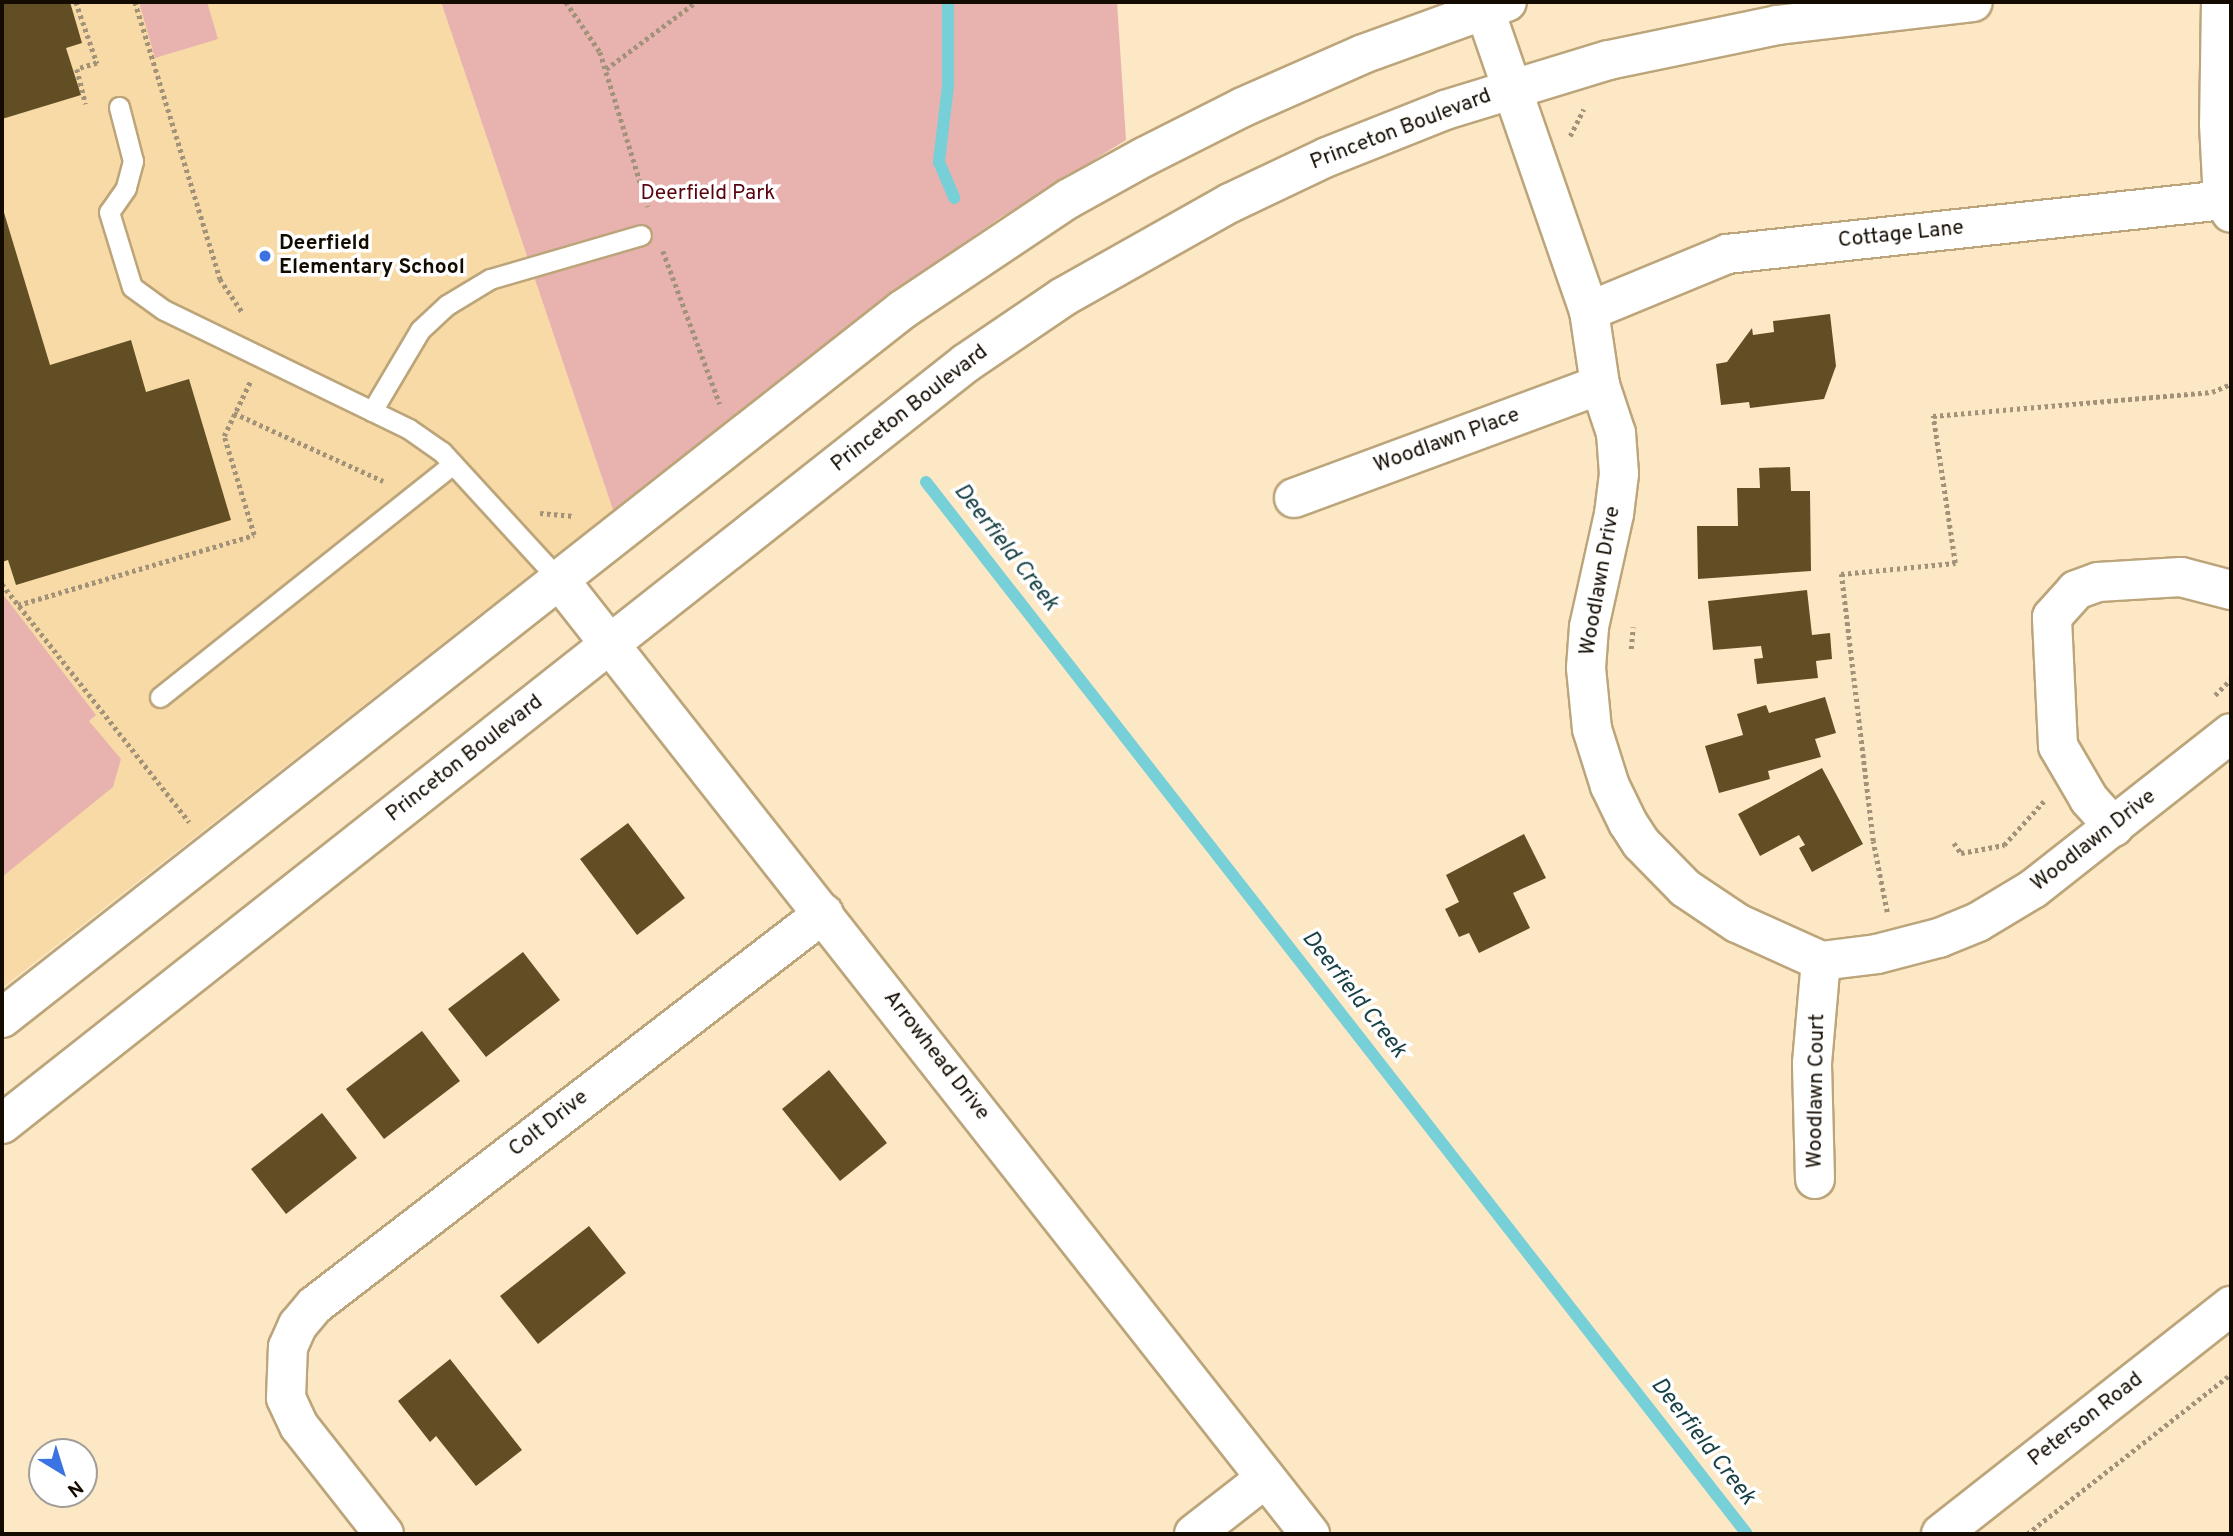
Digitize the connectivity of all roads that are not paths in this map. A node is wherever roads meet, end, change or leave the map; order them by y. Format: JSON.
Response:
{"nodes":[{"id":1,"x":1973,"y":2,"type":"edge"},
{"id":2,"x":2221,"y":2,"type":"edge"},
{"id":3,"x":1491,"y":4,"type":"edge"},
{"id":4,"x":1512,"y":88,"type":"junction"},
{"id":5,"x":120,"y":107,"type":"dead end"},
{"id":6,"x":2227,"y":207,"type":"edge"},
{"id":7,"x":650,"y":237,"type":"road end"},
{"id":8,"x":1588,"y":311,"type":"junction"},
{"id":9,"x":1600,"y":385,"type":"junction"},
{"id":10,"x":372,"y":411,"type":"junction"},
{"id":11,"x":453,"y":464,"type":"junction"},
{"id":12,"x":1294,"y":498,"type":"dead end"},
{"id":13,"x":560,"y":581,"type":"junction"},
{"id":14,"x":2231,"y":590,"type":"edge"},
{"id":15,"x":612,"y":642,"type":"junction"},
{"id":16,"x":160,"y":697,"type":"dead end"},
{"id":17,"x":2231,"y":733,"type":"edge"},
{"id":18,"x":2114,"y":827,"type":"junction"},
{"id":19,"x":824,"y":913,"type":"junction"},
{"id":20,"x":1821,"y":961,"type":"junction"},
{"id":21,"x":2,"y":1018,"type":"edge"},
{"id":22,"x":2,"y":1124,"type":"edge"},
{"id":23,"x":1815,"y":1179,"type":"dead end"},
{"id":24,"x":2231,"y":1306,"type":"edge"},
{"id":25,"x":1266,"y":1478,"type":"junction"},
{"id":26,"x":384,"y":1534,"type":"edge"},
{"id":27,"x":1194,"y":1534,"type":"edge"},
{"id":28,"x":1310,"y":1534,"type":"edge"},
{"id":29,"x":1941,"y":1534,"type":"edge"}],
"edges":[{"from":1,"to":4,"type":"street","name":"Princeton Boulevard"},
{"from":2,"to":6,"type":"street"},
{"from":3,"to":4,"type":"street","name":"Woodlawn Drive"},
{"from":3,"to":13,"type":"street"},
{"from":4,"to":8,"type":"street","name":"Woodlawn Drive"},
{"from":4,"to":15,"type":"street","name":"Princeton Boulevard"},
{"from":5,"to":10,"type":"lane"},
{"from":6,"to":8,"type":"street","name":"Cottage Lane"},
{"from":7,"to":10,"type":"lane"},
{"from":8,"to":9,"type":"street","name":"Woodlawn Drive"},
{"from":9,"to":12,"type":"street","name":"Woodlawn Place"},
{"from":9,"to":20,"type":"street","name":"Woodlawn Drive"},
{"from":10,"to":11,"type":"lane"},
{"from":11,"to":13,"type":"lane"},
{"from":11,"to":16,"type":"lane"},
{"from":13,"to":15,"type":"street","name":"Arrowhead Drive"},
{"from":13,"to":21,"type":"street"},
{"from":14,"to":18,"type":"street"},
{"from":15,"to":19,"type":"street","name":"Arrowhead Drive"},
{"from":15,"to":22,"type":"street","name":"Princeton Boulevard"},
{"from":17,"to":18,"type":"street","name":"Woodlawn Drive"},
{"from":18,"to":20,"type":"street","name":"Woodlawn Drive"},
{"from":19,"to":25,"type":"street","name":"Arrowhead Drive"},
{"from":19,"to":26,"type":"street","name":"Colt Drive"},
{"from":20,"to":23,"type":"street","name":"Woodlawn Court"},
{"from":24,"to":29,"type":"street","name":"Peterson Road"},
{"from":25,"to":27,"type":"street"},
{"from":25,"to":28,"type":"street","name":"Arrowhead Drive"}]}
